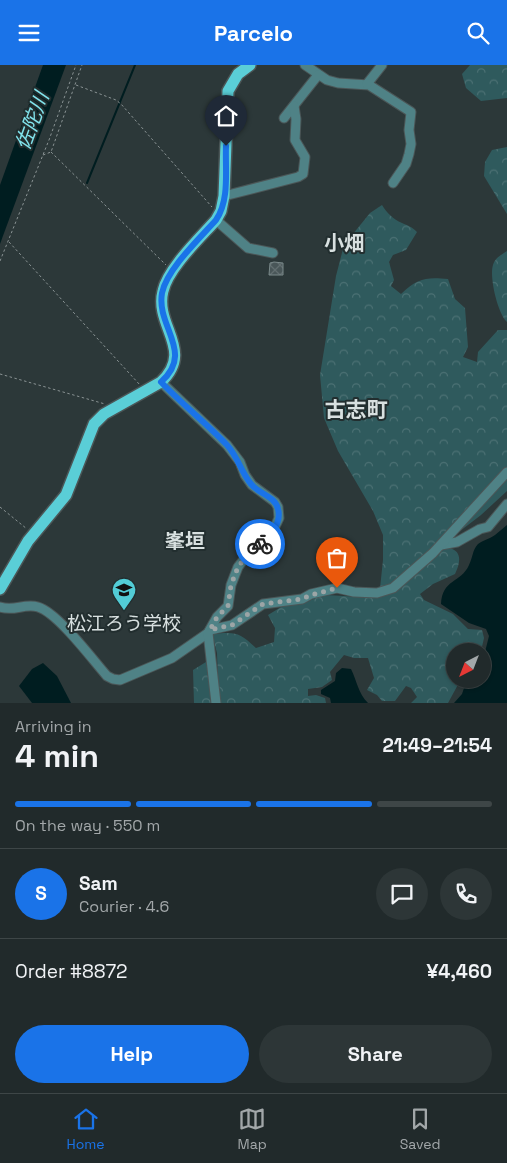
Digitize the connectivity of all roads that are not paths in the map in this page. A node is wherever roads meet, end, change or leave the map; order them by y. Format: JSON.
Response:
{"nodes":[{"id":1,"x":250,"y":65,"type":"edge"},
{"id":2,"x":305,"y":65,"type":"edge"},
{"id":3,"x":382,"y":65,"type":"edge"},
{"id":4,"x":318,"y":75,"type":"junction"},
{"id":5,"x":366,"y":84,"type":"junction"},
{"id":6,"x":294,"y":106,"type":"junction"},
{"id":7,"x":284,"y":118,"type":"dead end"},
{"id":8,"x":393,"y":183,"type":"dead end"},
{"id":9,"x":224,"y":196,"type":"junction"},
{"id":10,"x":218,"y":218,"type":"junction"},
{"id":11,"x":273,"y":253,"type":"dead end"},
{"id":12,"x":161,"y":382,"type":"junction"},
{"id":13,"x":507,"y":472,"type":"edge"},
{"id":14,"x":507,"y":504,"type":"edge"},
{"id":15,"x":441,"y":545,"type":"junction"},
{"id":16,"x":0,"y":589,"type":"edge"},
{"id":17,"x":0,"y":607,"type":"edge"},
{"id":18,"x":209,"y":631,"type":"junction"},
{"id":19,"x":216,"y":703,"type":"edge"}],
"edges":[{"from":1,"to":9,"type":"main road"},
{"from":2,"to":4,"type":"street"},
{"from":3,"to":5,"type":"street"},
{"from":4,"to":5,"type":"street"},
{"from":4,"to":6,"type":"street"},
{"from":5,"to":8,"type":"street"},
{"from":6,"to":7,"type":"street"},
{"from":6,"to":9,"type":"street"},
{"from":9,"to":10,"type":"main road"},
{"from":10,"to":11,"type":"street"},
{"from":10,"to":12,"type":"main road"},
{"from":12,"to":16,"type":"main road"},
{"from":12,"to":18,"type":"street"},
{"from":13,"to":15,"type":"street"},
{"from":14,"to":15,"type":"street"},
{"from":15,"to":18,"type":"street"},
{"from":17,"to":18,"type":"street"},
{"from":18,"to":19,"type":"street"}]}
